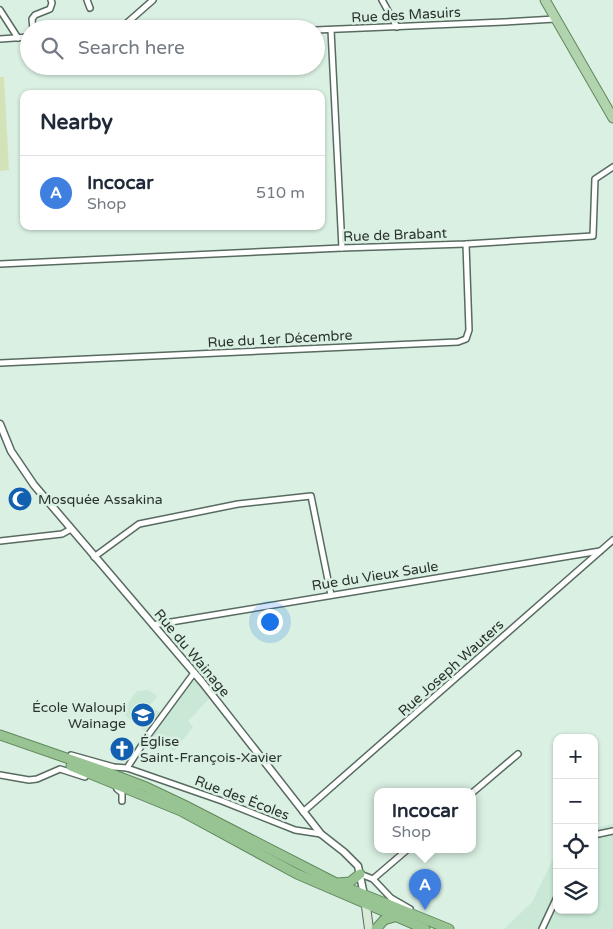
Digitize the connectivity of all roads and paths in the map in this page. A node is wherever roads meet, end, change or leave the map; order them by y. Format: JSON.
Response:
{"nodes":[{"id":1,"x":51,"y":0,"type":"edge"},
{"id":2,"x":87,"y":0,"type":"edge"},
{"id":3,"x":153,"y":0,"type":"edge"},
{"id":4,"x":382,"y":0,"type":"edge"},
{"id":5,"x":545,"y":0,"type":"edge"},
{"id":6,"x":90,"y":8,"type":"dead end"},
{"id":7,"x":0,"y":10,"type":"edge"},
{"id":8,"x":556,"y":18,"type":"junction"},
{"id":9,"x":32,"y":20,"type":"edge"},
{"id":10,"x":130,"y":20,"type":"edge"},
{"id":11,"x":397,"y":27,"type":"junction"},
{"id":12,"x":325,"y":30,"type":"edge"},
{"id":13,"x":331,"y":30,"type":"junction"},
{"id":14,"x":0,"y":38,"type":"edge"},
{"id":15,"x":18,"y":38,"type":"joint"},
{"id":16,"x":613,"y":118,"type":"edge"},
{"id":17,"x":613,"y":168,"type":"edge"},
{"id":18,"x":466,"y":244,"type":"junction"},
{"id":19,"x":342,"y":248,"type":"junction"},
{"id":20,"x":0,"y":264,"type":"edge"},
{"id":21,"x":0,"y":362,"type":"edge"},
{"id":22,"x":0,"y":424,"type":"edge"},
{"id":23,"x":71,"y":530,"type":"junction"},
{"id":24,"x":0,"y":540,"type":"edge"},
{"id":25,"x":613,"y":540,"type":"edge"},
{"id":26,"x":600,"y":550,"type":"junction"},
{"id":27,"x":94,"y":557,"type":"junction"},
{"id":28,"x":331,"y":595,"type":"junction"},
{"id":29,"x":153,"y":625,"type":"junction"},
{"id":30,"x":194,"y":673,"type":"junction"},
{"id":31,"x":0,"y":735,"type":"edge"},
{"id":32,"x":0,"y":741,"type":"edge"},
{"id":33,"x":518,"y":754,"type":"dead end"},
{"id":34,"x":71,"y":755,"type":"dead end"},
{"id":35,"x":127,"y":768,"type":"junction"},
{"id":36,"x":0,"y":775,"type":"edge"},
{"id":37,"x":476,"y":790,"type":"edge"},
{"id":38,"x":122,"y":801,"type":"dead end"},
{"id":39,"x":303,"y":812,"type":"junction"},
{"id":40,"x":613,"y":831,"type":"edge"},
{"id":41,"x":321,"y":834,"type":"junction"},
{"id":42,"x":598,"y":834,"type":"edge"},
{"id":43,"x":403,"y":853,"type":"edge"},
{"id":44,"x":360,"y":874,"type":"junction"},
{"id":45,"x":373,"y":879,"type":"junction"},
{"id":46,"x":338,"y":884,"type":"junction"},
{"id":47,"x":365,"y":899,"type":"junction"},
{"id":48,"x":553,"y":906,"type":"edge"},
{"id":49,"x":410,"y":909,"type":"dead end"},
{"id":50,"x":394,"y":917,"type":"junction"},
{"id":51,"x":369,"y":929,"type":"edge"},
{"id":52,"x":376,"y":929,"type":"edge"},
{"id":53,"x":426,"y":929,"type":"edge"},
{"id":54,"x":449,"y":929,"type":"edge"},
{"id":55,"x":542,"y":929,"type":"edge"}],
"edges":[{"from":1,"to":9,"type":"street"},
{"from":2,"to":6,"type":"street"},
{"from":3,"to":10,"type":"street"},
{"from":4,"to":11,"type":"street"},
{"from":5,"to":8,"type":"main road"},
{"from":7,"to":15,"type":"street"},
{"from":8,"to":11,"type":"street","name":"Rue des Masuirs"},
{"from":8,"to":16,"type":"main road"},
{"from":11,"to":13,"type":"street","name":"Rue des Masuirs"},
{"from":12,"to":13,"type":"street","name":"Rue des Masuirs"},
{"from":13,"to":19,"type":"street"},
{"from":14,"to":15,"type":"street"},
{"from":17,"to":18,"type":"street","name":"Rue de Brabant"},
{"from":18,"to":19,"type":"street","name":"Rue de Brabant"},
{"from":18,"to":21,"type":"street","name":"Rue du 1er Décembre"},
{"from":19,"to":20,"type":"street","name":"Rue de Brabant"},
{"from":22,"to":23,"type":"street","name":"Rue du Wainage"},
{"from":23,"to":24,"type":"street"},
{"from":23,"to":27,"type":"street","name":"Rue du Wainage"},
{"from":25,"to":26,"type":"street","name":"Rue Joseph Wauters"},
{"from":26,"to":28,"type":"street","name":"Rue du Vieux Saule"},
{"from":26,"to":39,"type":"street","name":"Rue Joseph Wauters"},
{"from":27,"to":28,"type":"street"},
{"from":27,"to":29,"type":"street","name":"Rue du Wainage"},
{"from":28,"to":29,"type":"street","name":"Rue du Vieux Saule"},
{"from":29,"to":30,"type":"street","name":"Rue du Wainage"},
{"from":30,"to":35,"type":"street"},
{"from":30,"to":39,"type":"street","name":"Rue du Wainage"},
{"from":31,"to":46,"type":"highway"},
{"from":32,"to":47,"type":"highway"},
{"from":33,"to":37,"type":"street"},
{"from":34,"to":35,"type":"street","name":"Rue des Écoles"},
{"from":35,"to":41,"type":"street","name":"Rue des Écoles"},
{"from":36,"to":38,"type":"street"},
{"from":39,"to":41,"type":"street","name":"Rue du Wainage"},
{"from":40,"to":42,"type":"street"},
{"from":41,"to":44,"type":"street","name":"Rue du Wainage"},
{"from":43,"to":45,"type":"street"},
{"from":44,"to":45,"type":"street"},
{"from":44,"to":46,"type":"highway"},
{"from":44,"to":47,"type":"street","name":"Rue du Wainage"},
{"from":45,"to":49,"type":"street"},
{"from":46,"to":47,"type":"highway"},
{"from":47,"to":50,"type":"highway"},
{"from":47,"to":51,"type":"main road"},
{"from":47,"to":54,"type":"highway"},
{"from":48,"to":55,"type":"street"},
{"from":50,"to":52,"type":"highway"},
{"from":50,"to":53,"type":"highway"}]}
